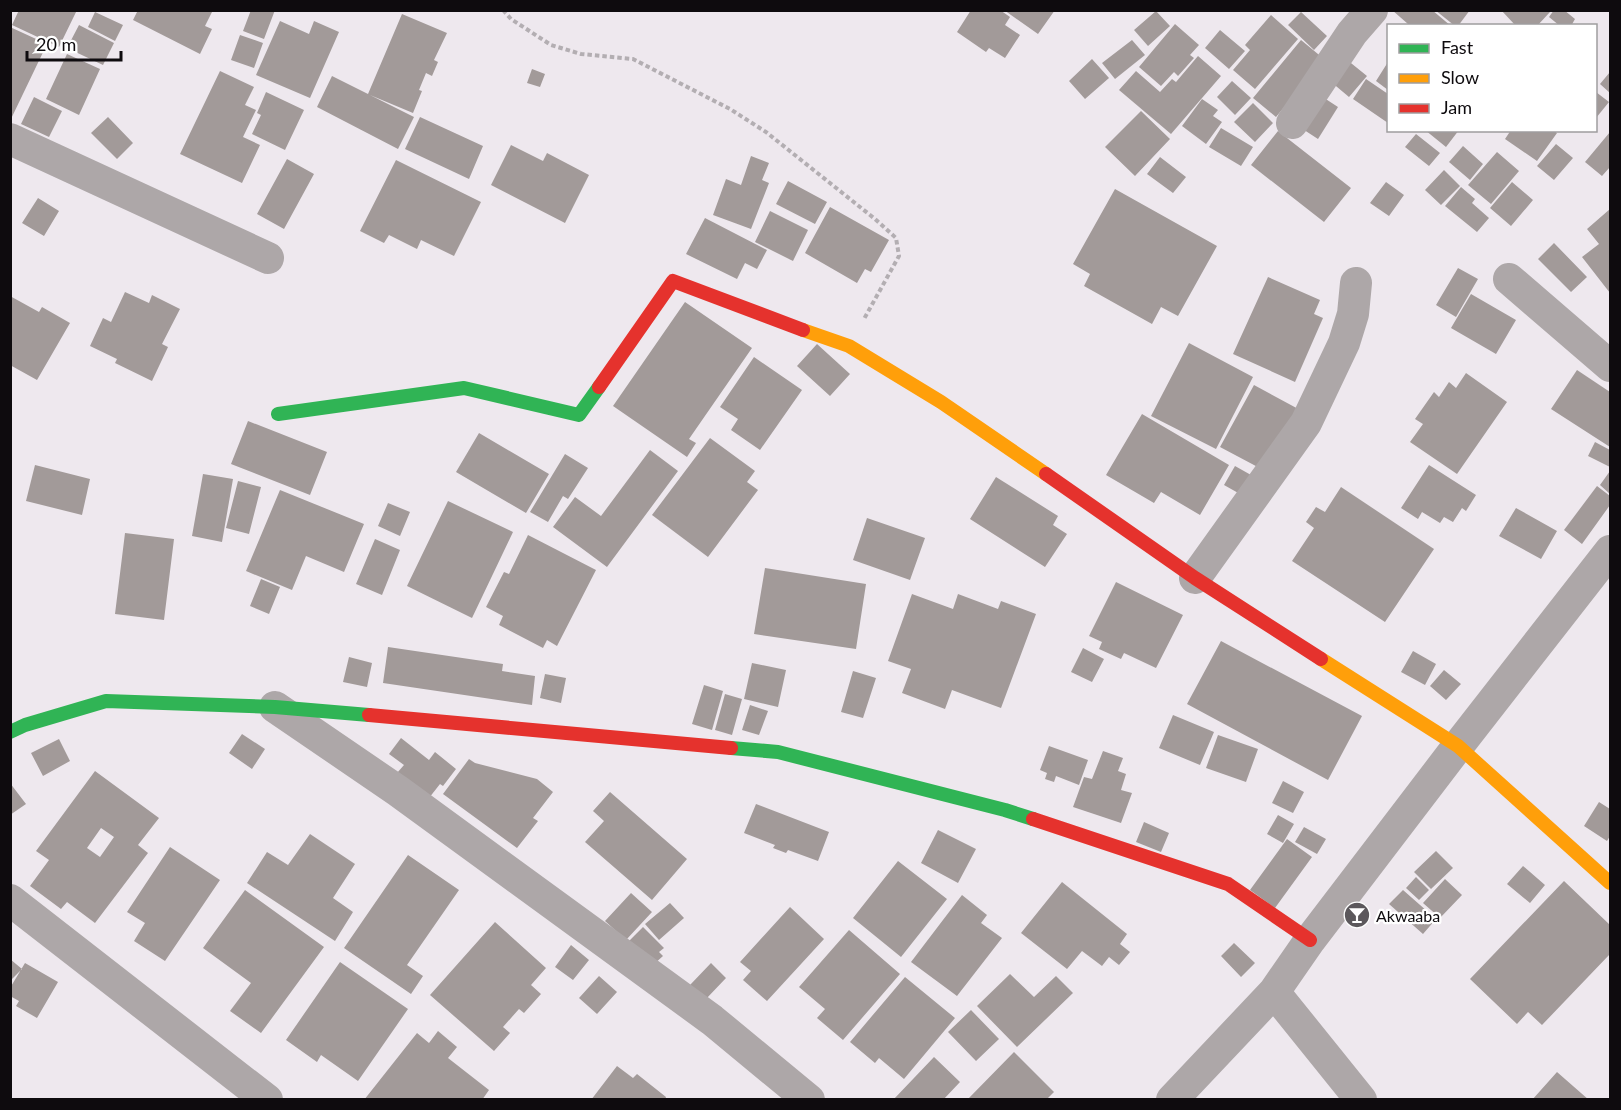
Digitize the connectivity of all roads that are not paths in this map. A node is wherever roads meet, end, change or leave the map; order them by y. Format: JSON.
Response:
{"nodes":[{"id":1,"x":1372,"y":10,"type":"edge"},
{"id":2,"x":1292,"y":123,"type":"dead end"},
{"id":3,"x":10,"y":139,"type":"edge"},
{"id":4,"x":267,"y":258,"type":"dead end"},
{"id":5,"x":1509,"y":279,"type":"dead end"},
{"id":6,"x":1356,"y":283,"type":"dead end"},
{"id":7,"x":1611,"y":366,"type":"edge"},
{"id":8,"x":278,"y":414,"type":"dead end"},
{"id":9,"x":1611,"y":551,"type":"edge"},
{"id":10,"x":1195,"y":578,"type":"junction"},
{"id":11,"x":275,"y":707,"type":"junction"},
{"id":12,"x":10,"y":732,"type":"edge"},
{"id":13,"x":1458,"y":746,"type":"junction"},
{"id":14,"x":1611,"y":883,"type":"edge"},
{"id":15,"x":10,"y":900,"type":"edge"},
{"id":16,"x":1310,"y":940,"type":"junction"},
{"id":17,"x":1274,"y":992,"type":"junction"},
{"id":18,"x":267,"y":1100,"type":"edge"},
{"id":19,"x":809,"y":1100,"type":"edge"},
{"id":20,"x":1172,"y":1100,"type":"edge"},
{"id":21,"x":1361,"y":1100,"type":"edge"}],
"edges":[{"from":1,"to":2,"type":"street"},
{"from":3,"to":4,"type":"street"},
{"from":5,"to":7,"type":"street"},
{"from":6,"to":10,"type":"street"},
{"from":8,"to":10,"type":"street"},
{"from":9,"to":13,"type":"street"},
{"from":10,"to":13,"type":"street"},
{"from":11,"to":12,"type":"street"},
{"from":11,"to":16,"type":"street"},
{"from":11,"to":19,"type":"street"},
{"from":13,"to":14,"type":"street"},
{"from":13,"to":16,"type":"street"},
{"from":15,"to":18,"type":"street"},
{"from":16,"to":17,"type":"street"},
{"from":17,"to":20,"type":"street"},
{"from":17,"to":21,"type":"street"}]}
